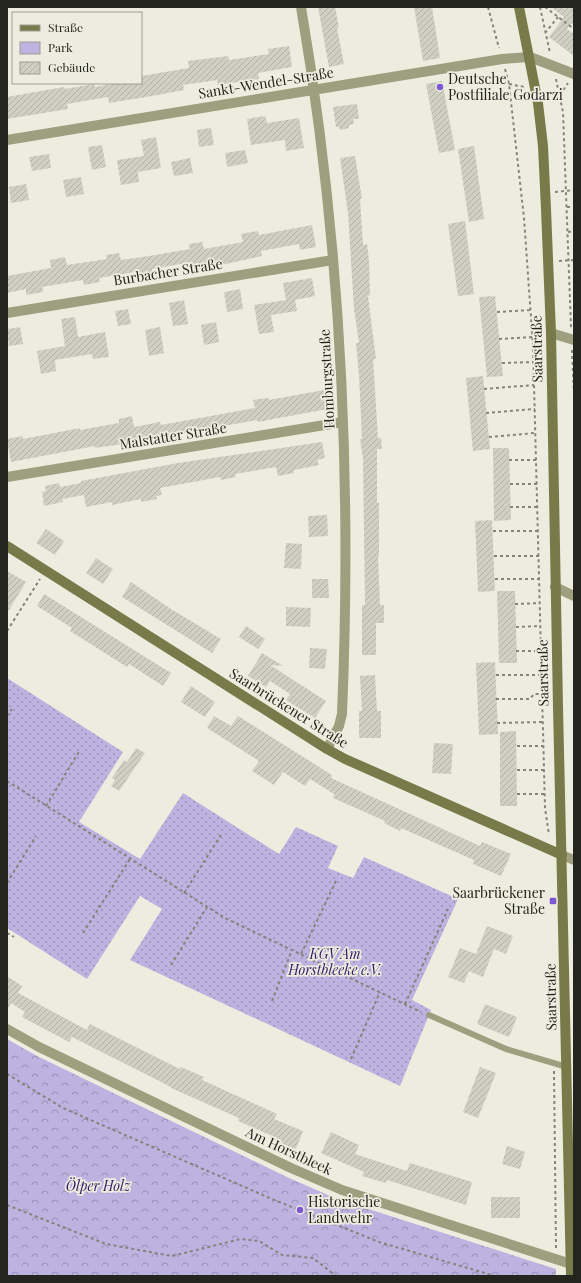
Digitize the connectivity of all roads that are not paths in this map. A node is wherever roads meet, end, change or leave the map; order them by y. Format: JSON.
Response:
{"nodes":[{"id":1,"x":301,"y":7,"type":"edge"},
{"id":2,"x":520,"y":9,"type":"edge"},
{"id":3,"x":530,"y":57,"type":"junction"},
{"id":4,"x":573,"y":78,"type":"edge"},
{"id":5,"x":313,"y":90,"type":"junction"},
{"id":6,"x":7,"y":140,"type":"edge"},
{"id":7,"x":333,"y":260,"type":"junction"},
{"id":8,"x":7,"y":313,"type":"edge"},
{"id":9,"x":551,"y":333,"type":"junction"},
{"id":10,"x":573,"y":339,"type":"edge"},
{"id":11,"x":343,"y":422,"type":"junction"},
{"id":12,"x":7,"y":477,"type":"edge"},
{"id":13,"x":7,"y":546,"type":"edge"},
{"id":14,"x":556,"y":587,"type":"junction"},
{"id":15,"x":574,"y":596,"type":"edge"},
{"id":16,"x":327,"y":749,"type":"junction"},
{"id":17,"x":562,"y":855,"type":"junction"},
{"id":18,"x":574,"y":860,"type":"edge"},
{"id":19,"x":429,"y":1015,"type":"road end"},
{"id":20,"x":7,"y":1029,"type":"edge"},
{"id":21,"x":567,"y":1067,"type":"junction"},
{"id":22,"x":572,"y":1264,"type":"edge"},
{"id":23,"x":571,"y":1276,"type":"edge"}],
"edges":[{"from":1,"to":5,"type":"street","name":"Homburgstraße"},
{"from":2,"to":3,"type":"street","name":"Saarstraße"},
{"from":3,"to":4,"type":"street"},
{"from":3,"to":5,"type":"street","name":"Sankt-Wendel-Straße"},
{"from":3,"to":9,"type":"street","name":"Saarstraße"},
{"from":5,"to":6,"type":"street","name":"Sankt-Wendel-Straße"},
{"from":5,"to":7,"type":"street","name":"Homburgstraße"},
{"from":7,"to":8,"type":"street","name":"Burbacher Straße"},
{"from":7,"to":11,"type":"street","name":"Homburgstraße"},
{"from":9,"to":10,"type":"street"},
{"from":9,"to":14,"type":"street","name":"Saarstraße"},
{"from":11,"to":12,"type":"street","name":"Malstatter Straße"},
{"from":11,"to":16,"type":"street","name":"Homburgstraße"},
{"from":13,"to":16,"type":"street","name":"Saarbrückener Straße"},
{"from":14,"to":15,"type":"street"},
{"from":14,"to":17,"type":"street","name":"Saarstraße"},
{"from":16,"to":17,"type":"street","name":"Saarbrückener Straße"},
{"from":17,"to":18,"type":"street","name":"Saarbrückener Straße"},
{"from":17,"to":21,"type":"street","name":"Saarstraße"},
{"from":19,"to":21,"type":"lane"},
{"from":20,"to":22,"type":"street","name":"Am Horstbleek"},
{"from":21,"to":22,"type":"street","name":"Saarstraße"},
{"from":22,"to":23,"type":"street","name":"Saarstraße"}]}
